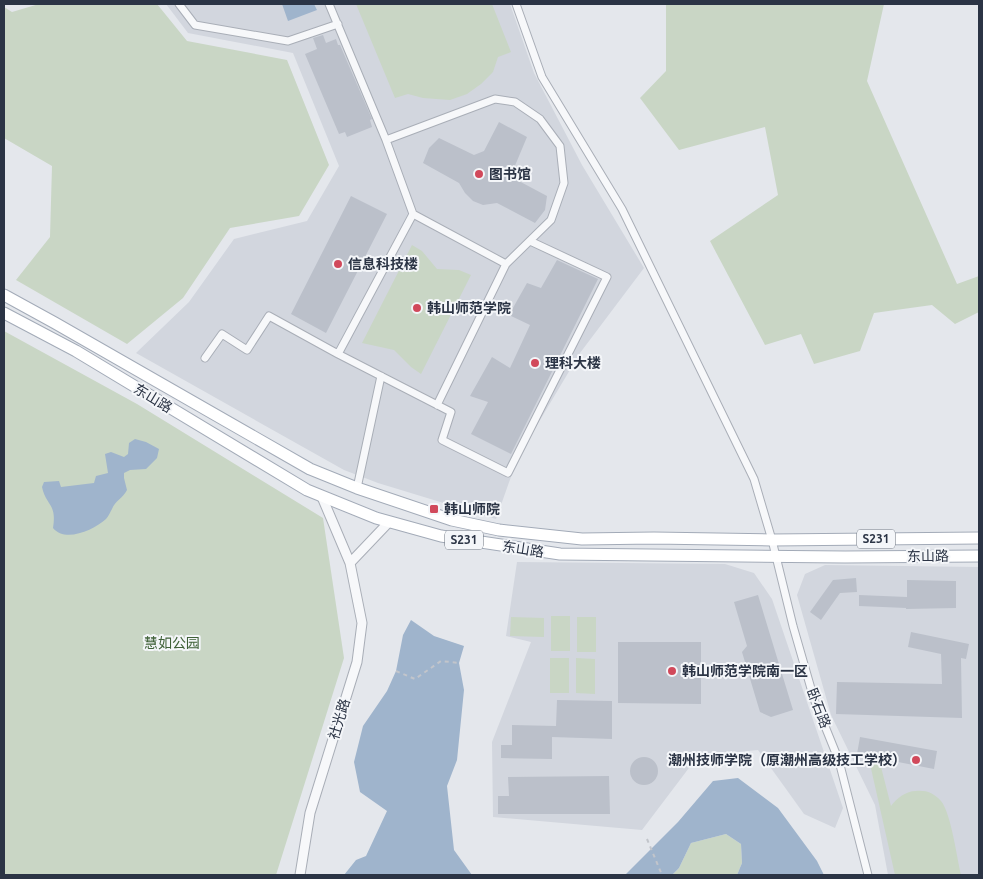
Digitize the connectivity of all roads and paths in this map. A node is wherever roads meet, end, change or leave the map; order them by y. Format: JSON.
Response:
{"nodes":[{"id":1,"x":178,"y":4,"type":"edge"},
{"id":2,"x":329,"y":4,"type":"edge"},
{"id":3,"x":516,"y":4,"type":"edge"},
{"id":4,"x":338,"y":24,"type":"junction"},
{"id":5,"x":386,"y":140,"type":"junction"},
{"id":6,"x":413,"y":214,"type":"junction"},
{"id":7,"x":530,"y":241,"type":"junction"},
{"id":8,"x":506,"y":264,"type":"junction"},
{"id":9,"x":4,"y":295,"type":"edge"},
{"id":10,"x":4,"y":313,"type":"edge"},
{"id":11,"x":338,"y":354,"type":"junction"},
{"id":12,"x":205,"y":358,"type":"dead end"},
{"id":13,"x":381,"y":376,"type":"junction"},
{"id":14,"x":437,"y":405,"type":"junction"},
{"id":15,"x":357,"y":488,"type":"junction"},
{"id":16,"x":322,"y":497,"type":"junction"},
{"id":17,"x":389,"y":522,"type":"junction"},
{"id":18,"x":979,"y":538,"type":"edge"},
{"id":19,"x":772,"y":540,"type":"junction"},
{"id":20,"x":776,"y":556,"type":"junction"},
{"id":21,"x":979,"y":556,"type":"edge"},
{"id":22,"x":350,"y":563,"type":"junction"},
{"id":23,"x":459,"y":663,"type":"dead end"},
{"id":24,"x":396,"y":671,"type":"dead end"},
{"id":25,"x":647,"y":839,"type":"dead end"},
{"id":26,"x":300,"y":875,"type":"edge"},
{"id":27,"x":662,"y":875,"type":"edge"},
{"id":28,"x":868,"y":875,"type":"edge"}],
"edges":[{"from":1,"to":4,"type":"street"},
{"from":2,"to":4,"type":"street"},
{"from":3,"to":19,"type":"street","name":"卧石路"},
{"from":4,"to":5,"type":"street"},
{"from":5,"to":6,"type":"street"},
{"from":5,"to":7,"type":"street"},
{"from":6,"to":8,"type":"street"},
{"from":6,"to":11,"type":"street"},
{"from":7,"to":8,"type":"street"},
{"from":7,"to":14,"type":"street"},
{"from":8,"to":14,"type":"street"},
{"from":9,"to":15,"type":"main road","name":"东山路","number":"S231"},
{"from":10,"to":16,"type":"main road","name":"东山路","number":"S231"},
{"from":11,"to":12,"type":"street"},
{"from":11,"to":13,"type":"street"},
{"from":13,"to":14,"type":"street"},
{"from":13,"to":15,"type":"street"},
{"from":15,"to":19,"type":"main road","name":"东山路","number":"S231"},
{"from":16,"to":17,"type":"main road","name":"东山路","number":"S231"},
{"from":16,"to":22,"type":"street","name":"社光路"},
{"from":17,"to":20,"type":"main road","name":"东山路","number":"S231"},
{"from":17,"to":22,"type":"street"},
{"from":18,"to":19,"type":"main road","name":"东山路","number":"S231"},
{"from":19,"to":20,"type":"street","name":"卧石路"},
{"from":20,"to":21,"type":"main road","name":"东山路","number":"S231"},
{"from":20,"to":28,"type":"street","name":"卧石路"},
{"from":22,"to":26,"type":"street","name":"社光路"},
{"from":23,"to":24,"type":"path"},
{"from":25,"to":27,"type":"path"}]}
